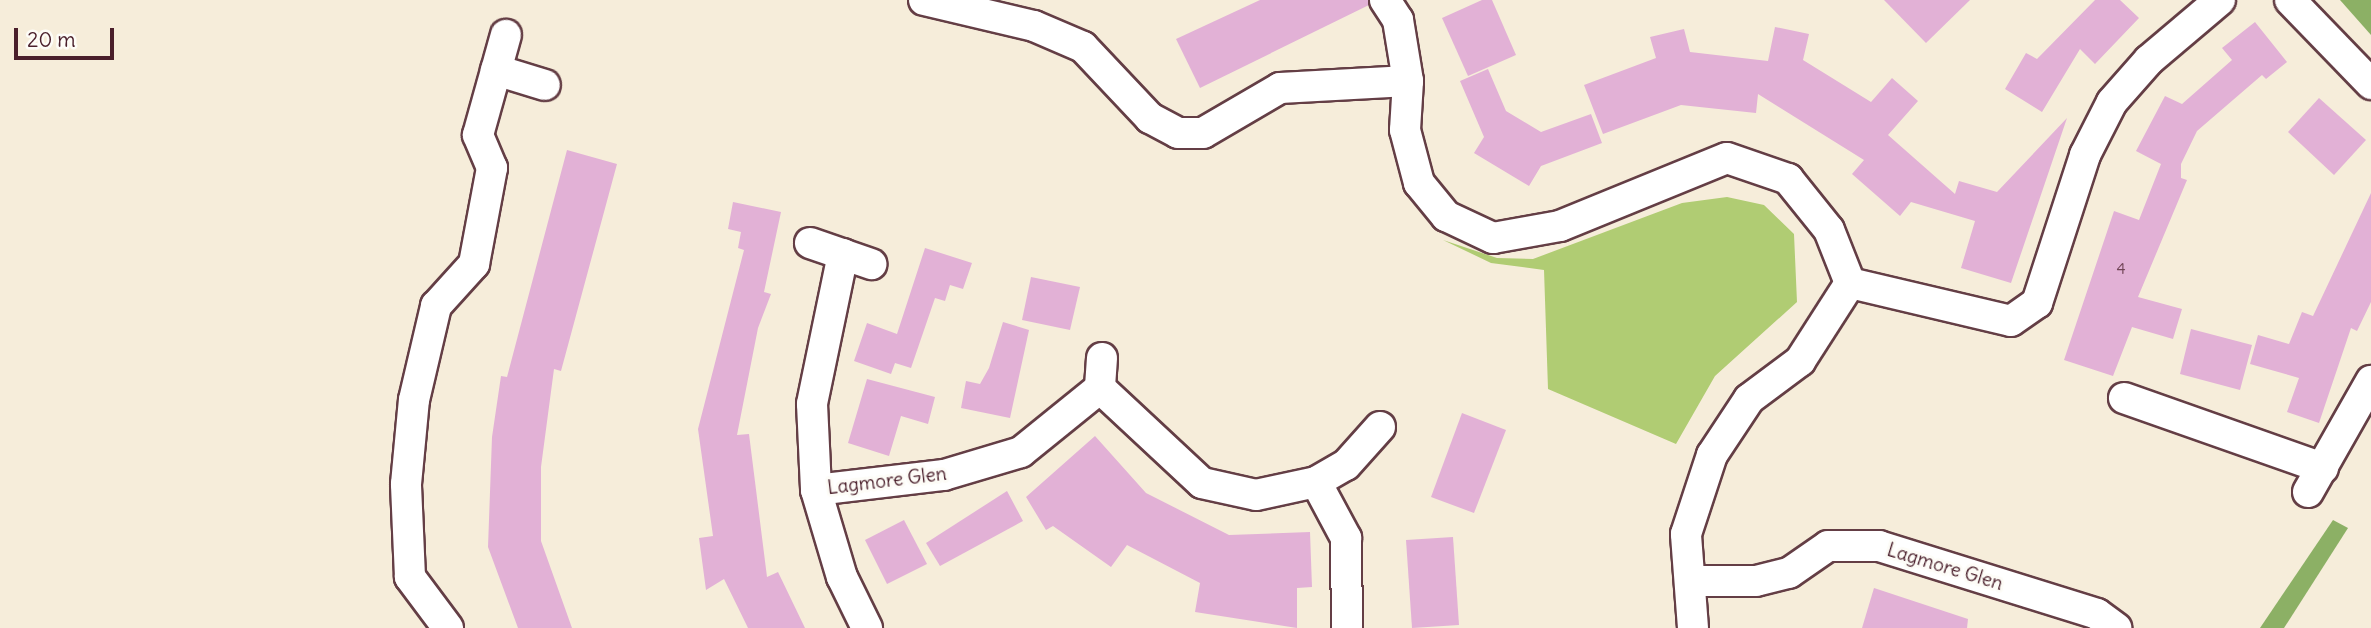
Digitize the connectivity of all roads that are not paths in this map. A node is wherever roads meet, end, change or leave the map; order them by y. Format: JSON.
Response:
{"nodes":[{"id":1,"x":924,"y":0,"type":"edge"},
{"id":2,"x":1385,"y":0,"type":"edge"},
{"id":3,"x":2220,"y":0,"type":"edge"},
{"id":4,"x":2290,"y":0,"type":"edge"},
{"id":5,"x":506,"y":34,"type":"dead end"},
{"id":6,"x":496,"y":70,"type":"junction"},
{"id":7,"x":1408,"y":81,"type":"junction"},
{"id":8,"x":2371,"y":84,"type":"edge"},
{"id":9,"x":545,"y":85,"type":"dead end"},
{"id":10,"x":810,"y":243,"type":"dead end"},
{"id":11,"x":842,"y":254,"type":"junction"},
{"id":12,"x":871,"y":264,"type":"dead end"},
{"id":13,"x":1850,"y":283,"type":"junction"},
{"id":14,"x":1102,"y":358,"type":"dead end"},
{"id":15,"x":2371,"y":381,"type":"edge"},
{"id":16,"x":1100,"y":388,"type":"junction"},
{"id":17,"x":2124,"y":398,"type":"dead end"},
{"id":18,"x":1380,"y":428,"type":"dead end"},
{"id":19,"x":1316,"y":482,"type":"junction"},
{"id":20,"x":816,"y":489,"type":"junction"},
{"id":21,"x":1691,"y":581,"type":"junction"},
{"id":22,"x":447,"y":628,"type":"edge"},
{"id":23,"x":867,"y":628,"type":"edge"},
{"id":24,"x":1348,"y":628,"type":"edge"},
{"id":25,"x":1693,"y":628,"type":"edge"},
{"id":26,"x":2116,"y":628,"type":"edge"}],
"edges":[{"from":1,"to":7,"type":"street"},
{"from":2,"to":7,"type":"street"},
{"from":3,"to":13,"type":"street"},
{"from":4,"to":8,"type":"street"},
{"from":5,"to":6,"type":"street"},
{"from":6,"to":9,"type":"street"},
{"from":6,"to":22,"type":"street"},
{"from":7,"to":13,"type":"street"},
{"from":10,"to":11,"type":"street"},
{"from":11,"to":12,"type":"street"},
{"from":11,"to":20,"type":"street","name":"Lagmore Glen"},
{"from":13,"to":21,"type":"street"},
{"from":14,"to":16,"type":"street"},
{"from":15,"to":17,"type":"street"},
{"from":16,"to":19,"type":"street"},
{"from":16,"to":20,"type":"street","name":"Lagmore Glen"},
{"from":18,"to":19,"type":"street"},
{"from":19,"to":24,"type":"street"},
{"from":20,"to":23,"type":"street","name":"Lagmore Glen"},
{"from":21,"to":25,"type":"street"},
{"from":21,"to":26,"type":"street","name":"Lagmore Glen"}]}
